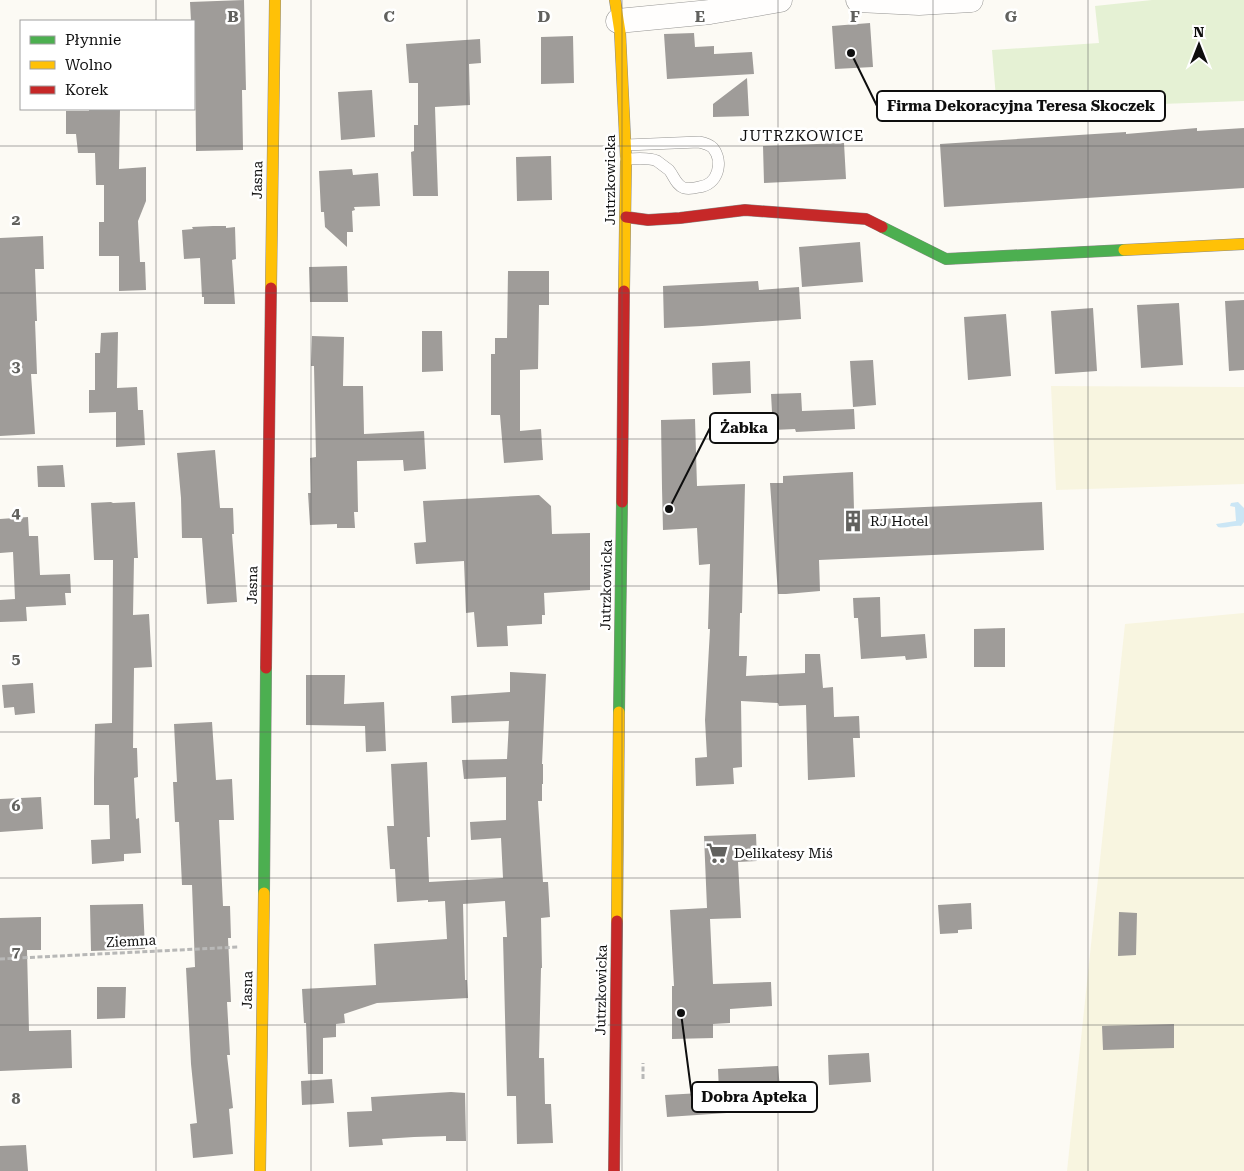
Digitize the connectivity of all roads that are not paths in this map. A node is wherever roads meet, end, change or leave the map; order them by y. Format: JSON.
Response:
{"nodes":[{"id":1,"x":274,"y":0,"type":"edge"},
{"id":2,"x":780,"y":0,"type":"edge"},
{"id":3,"x":858,"y":0,"type":"edge"},
{"id":4,"x":971,"y":0,"type":"edge"},
{"id":5,"x":617,"y":11,"type":"edge"},
{"id":6,"x":626,"y":145,"type":"junction"},
{"id":7,"x":626,"y":159,"type":"junction"},
{"id":8,"x":626,"y":216,"type":"junction"},
{"id":9,"x":1244,"y":244,"type":"edge"},
{"id":10,"x":260,"y":1171,"type":"edge"},
{"id":11,"x":614,"y":1171,"type":"edge"}],
"edges":[{"from":1,"to":10,"type":"street","name":"Jasna"},
{"from":2,"to":5,"type":"street"},
{"from":3,"to":4,"type":"street"},
{"from":5,"to":6,"type":"street","name":"Jutrzkowicka"},
{"from":6,"to":7,"type":"street","name":"Jutrzkowicka"},
{"from":6,"to":7,"type":"lane"},
{"from":7,"to":8,"type":"street","name":"Jutrzkowicka"},
{"from":8,"to":9,"type":"street"},
{"from":8,"to":11,"type":"street","name":"Jutrzkowicka"}]}
